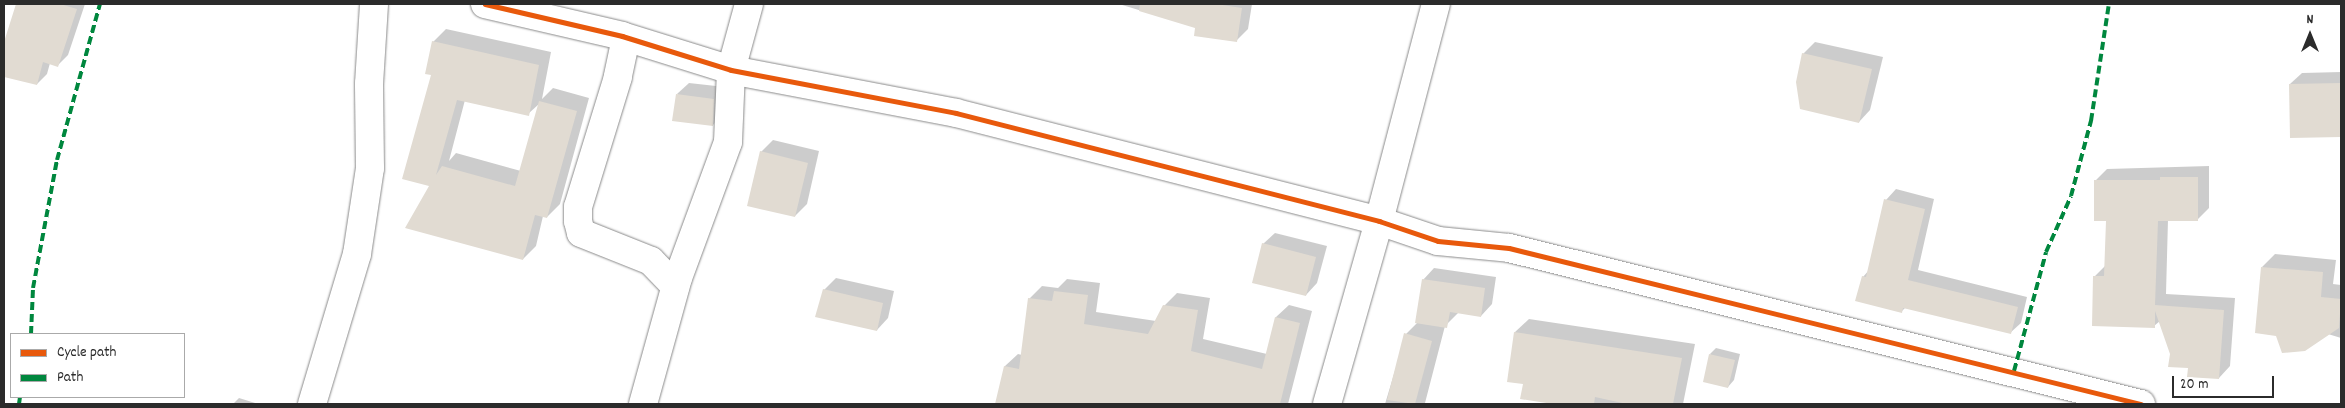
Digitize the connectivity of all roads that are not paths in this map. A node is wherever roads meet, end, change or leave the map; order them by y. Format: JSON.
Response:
{"nodes":[{"id":1,"x":374,"y":4,"type":"edge"},
{"id":2,"x":485,"y":4,"type":"edge"},
{"id":3,"x":749,"y":4,"type":"edge"},
{"id":4,"x":1436,"y":4,"type":"edge"},
{"id":5,"x":626,"y":38,"type":"junction"},
{"id":6,"x":731,"y":70,"type":"junction"},
{"id":7,"x":1379,"y":221,"type":"junction"},
{"id":8,"x":675,"y":286,"type":"junction"},
{"id":9,"x":312,"y":404,"type":"edge"},
{"id":10,"x":643,"y":404,"type":"edge"},
{"id":11,"x":1327,"y":404,"type":"edge"},
{"id":12,"x":2141,"y":404,"type":"edge"}],
"edges":[{"from":1,"to":9,"type":"street"},
{"from":2,"to":5,"type":"street"},
{"from":3,"to":6,"type":"street"},
{"from":4,"to":7,"type":"street"},
{"from":5,"to":6,"type":"street"},
{"from":5,"to":8,"type":"street"},
{"from":6,"to":7,"type":"street"},
{"from":6,"to":8,"type":"street"},
{"from":7,"to":11,"type":"street"},
{"from":7,"to":12,"type":"street"},
{"from":8,"to":10,"type":"street"}]}
